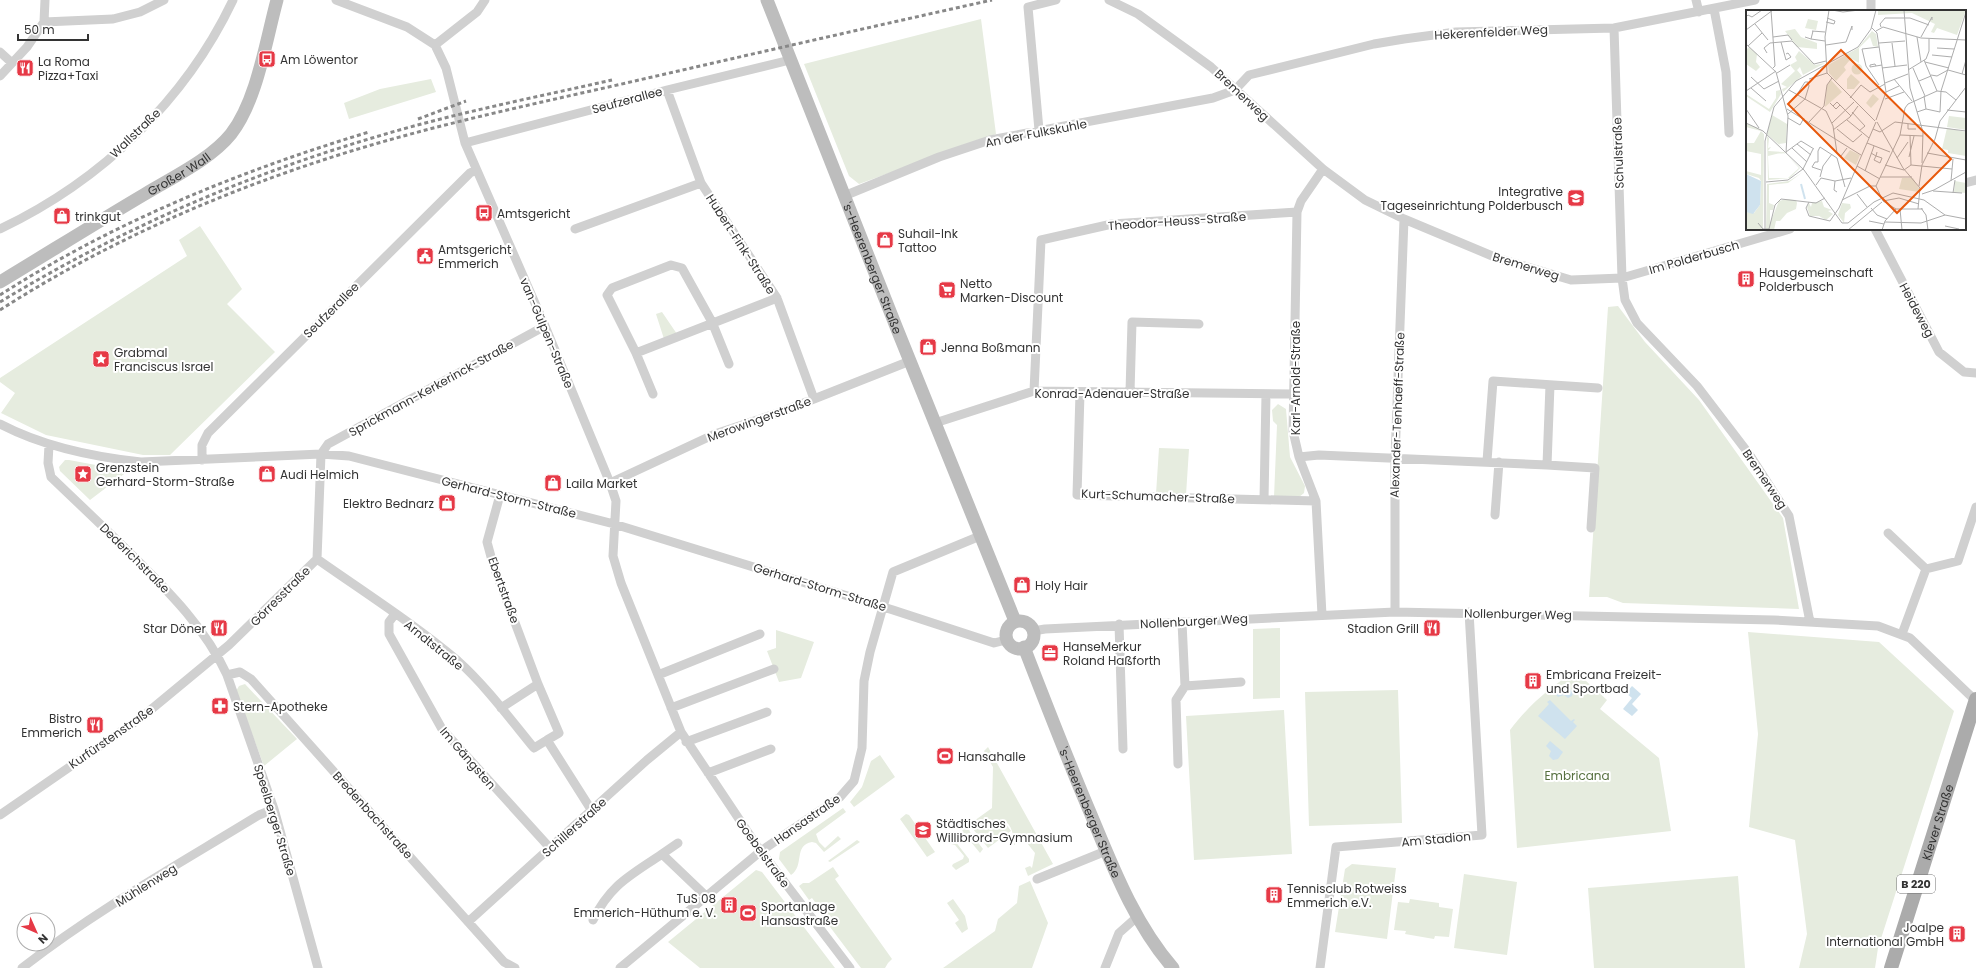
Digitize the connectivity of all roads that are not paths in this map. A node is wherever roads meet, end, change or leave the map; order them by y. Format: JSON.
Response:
{"nodes":[{"id":1,"x":45,"y":0,"type":"edge"},
{"id":2,"x":164,"y":0,"type":"edge"},
{"id":3,"x":233,"y":0,"type":"edge"},
{"id":4,"x":277,"y":0,"type":"edge"},
{"id":5,"x":336,"y":0,"type":"edge"},
{"id":6,"x":485,"y":0,"type":"edge"},
{"id":7,"x":767,"y":0,"type":"edge"},
{"id":8,"x":1056,"y":0,"type":"edge"},
{"id":9,"x":1109,"y":0,"type":"edge"},
{"id":10,"x":1696,"y":0,"type":"edge"},
{"id":11,"x":1755,"y":0,"type":"edge"},
{"id":12,"x":1714,"y":9,"type":"junction"},
{"id":13,"x":1699,"y":12,"type":"junction"},
{"id":14,"x":44,"y":22,"type":"junction"},
{"id":15,"x":1614,"y":28,"type":"junction"},
{"id":16,"x":435,"y":45,"type":"junction"},
{"id":17,"x":0,"y":52,"type":"edge"},
{"id":18,"x":790,"y":60,"type":"junction"},
{"id":19,"x":12,"y":63,"type":"junction"},
{"id":20,"x":0,"y":76,"type":"edge"},
{"id":21,"x":667,"y":90,"type":"junction"},
{"id":22,"x":1235,"y":90,"type":"junction"},
{"id":23,"x":1039,"y":130,"type":"junction"},
{"id":24,"x":1729,"y":133,"type":"dead end"},
{"id":25,"x":465,"y":143,"type":"junction"},
{"id":26,"x":1323,"y":169,"type":"junction"},
{"id":27,"x":476,"y":170,"type":"junction"},
{"id":28,"x":1976,"y":180,"type":"edge"},
{"id":29,"x":701,"y":183,"type":"junction"},
{"id":30,"x":1966,"y":183,"type":"edge"},
{"id":31,"x":844,"y":196,"type":"junction"},
{"id":32,"x":1297,"y":212,"type":"junction"},
{"id":33,"x":1404,"y":219,"type":"junction"},
{"id":34,"x":575,"y":229,"type":"dead end"},
{"id":35,"x":0,"y":230,"type":"edge"},
{"id":36,"x":1787,"y":230,"type":"edge"},
{"id":37,"x":1876,"y":230,"type":"edge"},
{"id":38,"x":1622,"y":278,"type":"junction"},
{"id":39,"x":0,"y":282,"type":"edge"},
{"id":40,"x":777,"y":298,"type":"junction"},
{"id":41,"x":712,"y":322,"type":"junction"},
{"id":42,"x":1200,"y":324,"type":"dead end"},
{"id":43,"x":545,"y":326,"type":"junction"},
{"id":44,"x":636,"y":354,"type":"junction"},
{"id":45,"x":910,"y":361,"type":"junction"},
{"id":46,"x":729,"y":364,"type":"dead end"},
{"id":47,"x":1976,"y":373,"type":"edge"},
{"id":48,"x":1550,"y":385,"type":"junction"},
{"id":49,"x":1598,"y":388,"type":"dead end"},
{"id":50,"x":1034,"y":391,"type":"junction"},
{"id":51,"x":1130,"y":392,"type":"junction"},
{"id":52,"x":1080,"y":393,"type":"junction"},
{"id":53,"x":653,"y":394,"type":"dead end"},
{"id":54,"x":1266,"y":394,"type":"junction"},
{"id":55,"x":1294,"y":394,"type":"junction"},
{"id":56,"x":814,"y":399,"type":"junction"},
{"id":57,"x":935,"y":423,"type":"junction"},
{"id":58,"x":0,"y":424,"type":"edge"},
{"id":59,"x":49,"y":445,"type":"junction"},
{"id":60,"x":321,"y":454,"type":"junction"},
{"id":61,"x":1299,"y":457,"type":"junction"},
{"id":62,"x":1395,"y":458,"type":"junction"},
{"id":63,"x":202,"y":460,"type":"junction"},
{"id":64,"x":1488,"y":461,"type":"junction"},
{"id":65,"x":1499,"y":462,"type":"junction"},
{"id":66,"x":1547,"y":465,"type":"junction"},
{"id":67,"x":610,"y":483,"type":"junction"},
{"id":68,"x":500,"y":495,"type":"junction"},
{"id":69,"x":1264,"y":500,"type":"junction"},
{"id":70,"x":1316,"y":501,"type":"junction"},
{"id":71,"x":1976,"y":507,"type":"edge"},
{"id":72,"x":1495,"y":515,"type":"dead end"},
{"id":73,"x":614,"y":524,"type":"junction"},
{"id":74,"x":1591,"y":528,"type":"dead end"},
{"id":75,"x":1888,"y":533,"type":"dead end"},
{"id":76,"x":980,"y":536,"type":"junction"},
{"id":77,"x":318,"y":559,"type":"junction"},
{"id":78,"x":1926,"y":569,"type":"junction"},
{"id":79,"x":883,"y":606,"type":"junction"},
{"id":80,"x":1395,"y":612,"type":"junction"},
{"id":81,"x":1469,"y":612,"type":"junction"},
{"id":82,"x":395,"y":614,"type":"junction"},
{"id":83,"x":1322,"y":615,"type":"junction"},
{"id":84,"x":1015,"y":621,"type":"junction"},
{"id":85,"x":1182,"y":622,"type":"junction"},
{"id":86,"x":1810,"y":622,"type":"junction"},
{"id":87,"x":1119,"y":624,"type":"junction"},
{"id":88,"x":1033,"y":632,"type":"junction"},
{"id":89,"x":760,"y":634,"type":"dead end"},
{"id":90,"x":1902,"y":634,"type":"junction"},
{"id":91,"x":1006,"y":640,"type":"junction"},
{"id":92,"x":1024,"y":648,"type":"junction"},
{"id":93,"x":217,"y":654,"type":"junction"},
{"id":94,"x":774,"y":668,"type":"dead end"},
{"id":95,"x":227,"y":675,"type":"junction"},
{"id":96,"x":658,"y":675,"type":"junction"},
{"id":97,"x":1241,"y":682,"type":"dead end"},
{"id":98,"x":538,"y":684,"type":"junction"},
{"id":99,"x":1185,"y":686,"type":"junction"},
{"id":100,"x":1976,"y":700,"type":"edge"},
{"id":101,"x":501,"y":708,"type":"junction"},
{"id":102,"x":671,"y":708,"type":"junction"},
{"id":103,"x":767,"y":712,"type":"dead end"},
{"id":104,"x":681,"y":732,"type":"junction"},
{"id":105,"x":1971,"y":732,"type":"edge"},
{"id":106,"x":547,"y":740,"type":"junction"},
{"id":107,"x":686,"y":742,"type":"junction"},
{"id":108,"x":771,"y":749,"type":"dead end"},
{"id":109,"x":1123,"y":749,"type":"dead end"},
{"id":110,"x":1178,"y":764,"type":"dead end"},
{"id":111,"x":708,"y":773,"type":"junction"},
{"id":112,"x":274,"y":809,"type":"junction"},
{"id":113,"x":592,"y":811,"type":"junction"},
{"id":114,"x":0,"y":815,"type":"edge"},
{"id":115,"x":678,"y":843,"type":"dead end"},
{"id":116,"x":550,"y":848,"type":"junction"},
{"id":117,"x":761,"y":851,"type":"junction"},
{"id":118,"x":1106,"y":851,"type":"junction"},
{"id":119,"x":662,"y":854,"type":"junction"},
{"id":120,"x":1037,"y":879,"type":"dead end"},
{"id":121,"x":706,"y":896,"type":"junction"},
{"id":122,"x":1137,"y":917,"type":"junction"},
{"id":123,"x":592,"y":920,"type":"dead end"},
{"id":124,"x":468,"y":922,"type":"junction"},
{"id":125,"x":22,"y":968,"type":"edge"},
{"id":126,"x":318,"y":968,"type":"edge"},
{"id":127,"x":515,"y":968,"type":"edge"},
{"id":128,"x":620,"y":968,"type":"edge"},
{"id":129,"x":850,"y":968,"type":"edge"},
{"id":130,"x":1104,"y":968,"type":"edge"},
{"id":131,"x":1173,"y":968,"type":"edge"},
{"id":132,"x":1320,"y":968,"type":"edge"},
{"id":133,"x":1891,"y":968,"type":"edge"}],
"edges":[{"from":1,"to":14,"type":"street"},
{"from":2,"to":14,"type":"street"},
{"from":3,"to":35,"type":"street","name":"Wallstraße"},
{"from":4,"to":39,"type":"street","name":"Großer Wall"},
{"from":5,"to":16,"type":"street"},
{"from":6,"to":16,"type":"street"},
{"from":7,"to":18,"type":"street","name":"'s-Heerenberger Straße"},
{"from":8,"to":23,"type":"street"},
{"from":9,"to":22,"type":"street","name":"Bremerweg"},
{"from":10,"to":13,"type":"street"},
{"from":11,"to":12,"type":"street","name":"Hekerenfelder Weg"},
{"from":12,"to":13,"type":"street","name":"Hekerenfelder Weg"},
{"from":12,"to":24,"type":"street"},
{"from":13,"to":15,"type":"street","name":"Hekerenfelder Weg"},
{"from":14,"to":19,"type":"street"},
{"from":15,"to":22,"type":"street","name":"Hekerenfelder Weg"},
{"from":15,"to":38,"type":"street","name":"Schulstraße"},
{"from":16,"to":25,"type":"street","name":"van-Gülpen-Straße"},
{"from":17,"to":19,"type":"street"},
{"from":18,"to":21,"type":"street","name":"Seufzerallee"},
{"from":18,"to":31,"type":"street","name":"'s-Heerenberger Straße"},
{"from":19,"to":20,"type":"street"},
{"from":21,"to":25,"type":"street","name":"Seufzerallee"},
{"from":21,"to":29,"type":"street","name":"Hubert-Fink-Straße"},
{"from":22,"to":23,"type":"street","name":"An der Fulkskuhle"},
{"from":22,"to":26,"type":"street","name":"Bremerweg"},
{"from":23,"to":31,"type":"street","name":"An der Fulkskuhle"},
{"from":25,"to":27,"type":"street","name":"van-Gülpen-Straße"},
{"from":26,"to":32,"type":"street","name":"Karl-Arnold-Straße"},
{"from":26,"to":33,"type":"street","name":"Bremerweg"},
{"from":27,"to":43,"type":"street","name":"van-Gülpen-Straße"},
{"from":27,"to":63,"type":"street","name":"Seufzerallee"},
{"from":28,"to":30,"type":"street"},
{"from":29,"to":34,"type":"street"},
{"from":29,"to":40,"type":"street","name":"Hubert-Fink-Straße"},
{"from":31,"to":45,"type":"street","name":"'s-Heerenberger Straße"},
{"from":32,"to":50,"type":"street","name":"Theodor-Heuss-Straße"},
{"from":32,"to":55,"type":"street","name":"Karl-Arnold-Straße"},
{"from":33,"to":38,"type":"street","name":"Bremerweg"},
{"from":33,"to":62,"type":"street","name":"Alexander-Tenhaeff-Straße"},
{"from":36,"to":38,"type":"street","name":"Im Polderbusch"},
{"from":37,"to":47,"type":"street","name":"Heideweg"},
{"from":38,"to":86,"type":"street","name":"Bremerweg"},
{"from":40,"to":41,"type":"street"},
{"from":40,"to":56,"type":"street","name":"Hubert-Fink-Straße"},
{"from":41,"to":44,"type":"street"},
{"from":41,"to":44,"type":"street"},
{"from":41,"to":46,"type":"street"},
{"from":42,"to":51,"type":"street"},
{"from":43,"to":60,"type":"street","name":"Sprickmann-Kerkerinck-Straße"},
{"from":43,"to":67,"type":"street","name":"van-Gülpen-Straße"},
{"from":44,"to":53,"type":"street"},
{"from":45,"to":56,"type":"street","name":"Merowingerstraße"},
{"from":45,"to":57,"type":"street","name":"'s-Heerenberger Straße"},
{"from":48,"to":49,"type":"street"},
{"from":48,"to":64,"type":"street"},
{"from":48,"to":66,"type":"street"},
{"from":50,"to":52,"type":"street","name":"Konrad-Adenauer-Straße"},
{"from":50,"to":57,"type":"street","name":"Konrad-Adenauer-Straße"},
{"from":51,"to":52,"type":"street","name":"Konrad-Adenauer-Straße"},
{"from":51,"to":54,"type":"street","name":"Konrad-Adenauer-Straße"},
{"from":52,"to":69,"type":"street","name":"Kurt-Schumacher-Straße"},
{"from":54,"to":55,"type":"street","name":"Konrad-Adenauer-Straße"},
{"from":54,"to":69,"type":"street"},
{"from":55,"to":61,"type":"street","name":"Karl-Arnold-Straße"},
{"from":56,"to":67,"type":"street","name":"Merowingerstraße"},
{"from":57,"to":76,"type":"street","name":"'s-Heerenberger Straße"},
{"from":58,"to":59,"type":"street","name":"Gerhard-Storm-Straße"},
{"from":59,"to":63,"type":"street","name":"Gerhard-Storm-Straße"},
{"from":59,"to":93,"type":"street","name":"Dederichstraße"},
{"from":60,"to":63,"type":"street","name":"Gerhard-Storm-Straße"},
{"from":60,"to":68,"type":"street","name":"Gerhard-Storm-Straße"},
{"from":60,"to":77,"type":"street","name":"Görresstraße"},
{"from":61,"to":62,"type":"street"},
{"from":61,"to":70,"type":"street","name":"Karl-Arnold-Straße"},
{"from":62,"to":64,"type":"street"},
{"from":62,"to":80,"type":"street","name":"Alexander-Tenhaeff-Straße"},
{"from":64,"to":65,"type":"street"},
{"from":65,"to":66,"type":"street"},
{"from":65,"to":72,"type":"street"},
{"from":66,"to":74,"type":"street"},
{"from":67,"to":73,"type":"street","name":"van-Gülpen-Straße"},
{"from":68,"to":73,"type":"street","name":"Gerhard-Storm-Straße"},
{"from":68,"to":98,"type":"street","name":"Ebertstraße"},
{"from":69,"to":70,"type":"street","name":"Kurt-Schumacher-Straße"},
{"from":70,"to":83,"type":"street","name":"Karl-Arnold-Straße"},
{"from":71,"to":78,"type":"street"},
{"from":73,"to":79,"type":"street","name":"Gerhard-Storm-Straße"},
{"from":73,"to":96,"type":"street","name":"Goebelstraße"},
{"from":75,"to":78,"type":"street"},
{"from":76,"to":79,"type":"street"},
{"from":76,"to":84,"type":"street","name":"'s-Heerenberger Straße"},
{"from":77,"to":82,"type":"street","name":"Arndtstraße"},
{"from":77,"to":93,"type":"street","name":"Görresstraße"},
{"from":78,"to":90,"type":"street"},
{"from":79,"to":91,"type":"street","name":"Gerhard-Storm-Straße"},
{"from":79,"to":117,"type":"street","name":"Hansastraße"},
{"from":80,"to":81,"type":"street","name":"Nollenburger Weg"},
{"from":80,"to":83,"type":"street","name":"Nollenburger Weg"},
{"from":81,"to":86,"type":"street","name":"Nollenburger Weg"},
{"from":81,"to":132,"type":"street","name":"Am Stadion"},
{"from":82,"to":101,"type":"street","name":"Arndtstraße"},
{"from":82,"to":116,"type":"street","name":"Im Gängsten"},
{"from":83,"to":85,"type":"street","name":"Nollenburger Weg"},
{"from":84,"to":88,"type":"street"},
{"from":84,"to":91,"type":"street"},
{"from":85,"to":87,"type":"street","name":"Nollenburger Weg"},
{"from":85,"to":99,"type":"street"},
{"from":86,"to":90,"type":"street","name":"Nollenburger Weg"},
{"from":87,"to":88,"type":"street","name":"Nollenburger Weg"},
{"from":87,"to":109,"type":"street"},
{"from":88,"to":92,"type":"street"},
{"from":89,"to":96,"type":"street"},
{"from":90,"to":100,"type":"street","name":"Nollenburger Weg"},
{"from":91,"to":92,"type":"street"},
{"from":92,"to":118,"type":"street","name":"'s-Heerenberger Straße"},
{"from":93,"to":95,"type":"street","name":"Dederichstraße"},
{"from":93,"to":114,"type":"street","name":"Kurfürstenstraße"},
{"from":94,"to":102,"type":"street"},
{"from":95,"to":112,"type":"street","name":"Speelberger Straße"},
{"from":95,"to":124,"type":"street","name":"Bredenbachstraße"},
{"from":96,"to":102,"type":"street","name":"Goebelstraße"},
{"from":97,"to":99,"type":"street"},
{"from":98,"to":101,"type":"street"},
{"from":98,"to":106,"type":"street","name":"Ebertstraße"},
{"from":99,"to":110,"type":"street"},
{"from":100,"to":105,"type":"main road","name":"Klever Straße","number":"B 220"},
{"from":101,"to":106,"type":"street","name":"Arndtstraße"},
{"from":102,"to":104,"type":"street","name":"Goebelstraße"},
{"from":103,"to":107,"type":"street"},
{"from":104,"to":107,"type":"street","name":"Goebelstraße"},
{"from":104,"to":113,"type":"street","name":"Schillerstraße"},
{"from":105,"to":133,"type":"main road","name":"Klever Straße","number":"B 220"},
{"from":106,"to":113,"type":"street"},
{"from":107,"to":111,"type":"street","name":"Goebelstraße"},
{"from":108,"to":111,"type":"street"},
{"from":111,"to":117,"type":"street","name":"Goebelstraße"},
{"from":112,"to":125,"type":"street","name":"Mühlenweg"},
{"from":112,"to":126,"type":"street","name":"Speelberger Straße"},
{"from":113,"to":116,"type":"street","name":"Schillerstraße"},
{"from":115,"to":119,"type":"street"},
{"from":116,"to":124,"type":"street","name":"Schillerstraße"},
{"from":117,"to":121,"type":"street","name":"Hansastraße"},
{"from":117,"to":129,"type":"street","name":"Goebelstraße"},
{"from":118,"to":120,"type":"street"},
{"from":118,"to":122,"type":"street","name":"'s-Heerenberger Straße"},
{"from":119,"to":121,"type":"street"},
{"from":119,"to":123,"type":"street"},
{"from":121,"to":128,"type":"street","name":"Hansastraße"},
{"from":122,"to":130,"type":"street"},
{"from":122,"to":131,"type":"street","name":"'s-Heerenberger Straße"},
{"from":124,"to":127,"type":"street","name":"Bredenbachstraße"}]}
